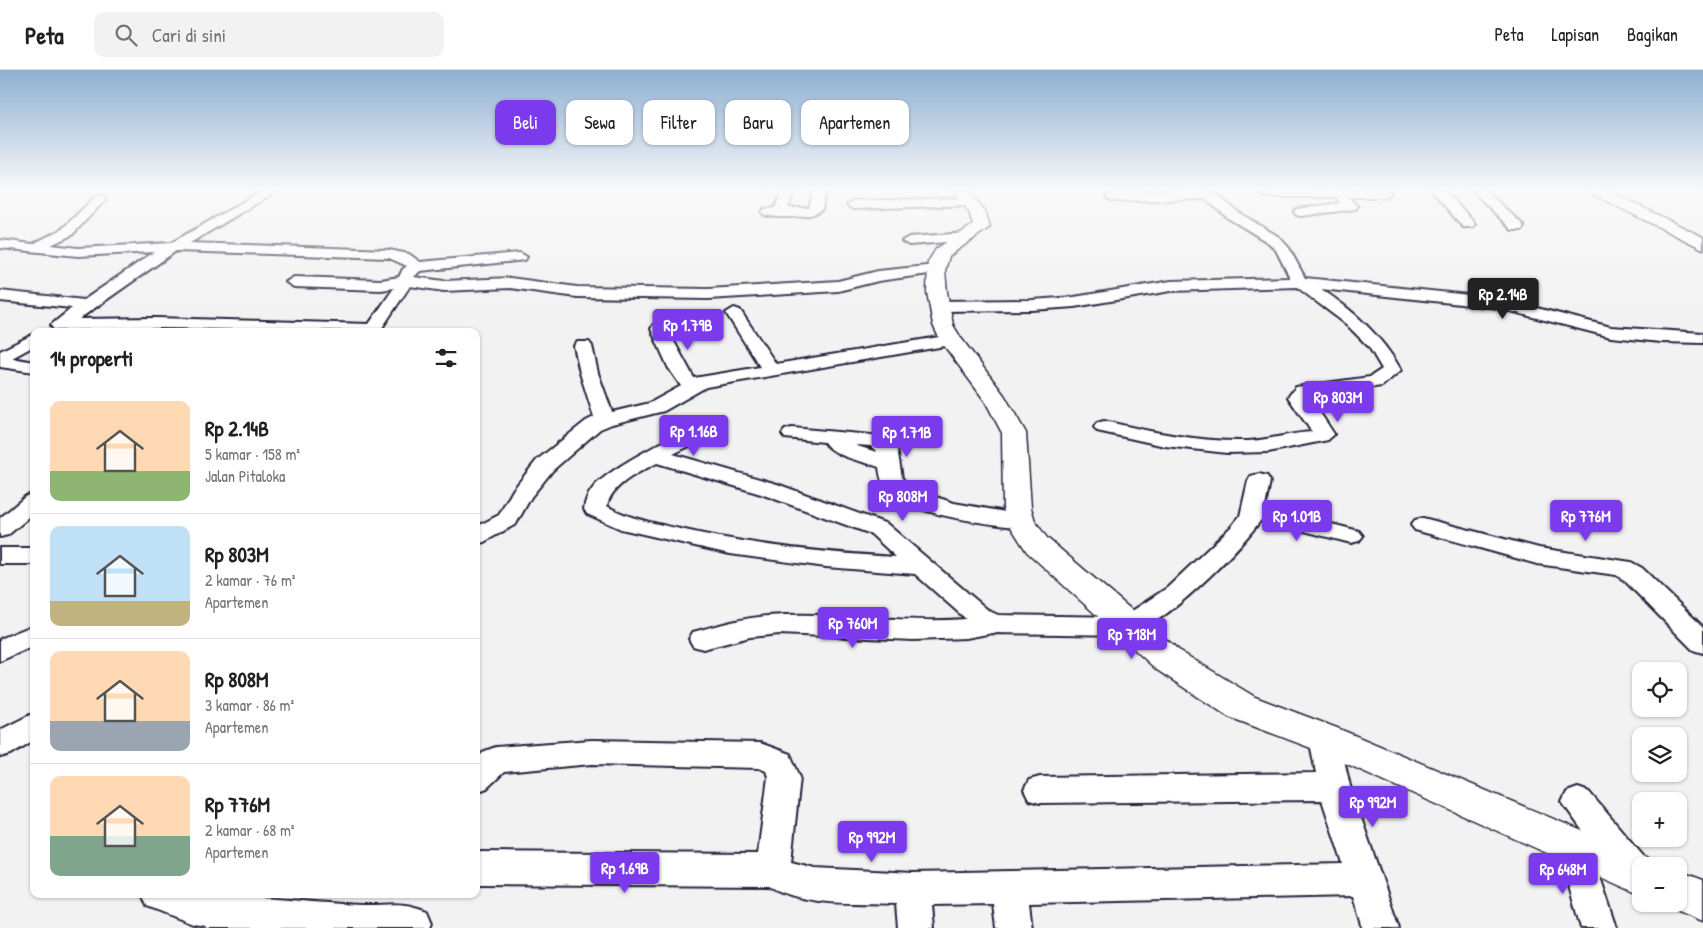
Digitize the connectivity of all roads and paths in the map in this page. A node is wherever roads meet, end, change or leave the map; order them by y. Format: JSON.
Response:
{"nodes":[{"id":1,"x":69,"y":230,"type":"edge"},
{"id":2,"x":203,"y":230,"type":"edge"},
{"id":3,"x":979,"y":230,"type":"edge"},
{"id":4,"x":1257,"y":230,"type":"edge"},
{"id":5,"x":1675,"y":230,"type":"edge"},
{"id":6,"x":967,"y":237,"type":"junction"},
{"id":7,"x":909,"y":241,"type":"dead end"},
{"id":8,"x":0,"y":244,"type":"edge"},
{"id":9,"x":1703,"y":244,"type":"edge"},
{"id":10,"x":35,"y":248,"type":"junction"},
{"id":11,"x":172,"y":248,"type":"junction"},
{"id":12,"x":520,"y":257,"type":"dead end"},
{"id":13,"x":416,"y":267,"type":"junction"},
{"id":14,"x":936,"y":269,"type":"junction"},
{"id":15,"x":406,"y":281,"type":"junction"},
{"id":16,"x":294,"y":282,"type":"dead end"},
{"id":17,"x":1300,"y":282,"type":"junction"},
{"id":18,"x":0,"y":296,"type":"edge"},
{"id":19,"x":88,"y":305,"type":"junction"},
{"id":20,"x":940,"y":306,"type":"junction"},
{"id":21,"x":734,"y":313,"type":"dead end"},
{"id":22,"x":54,"y":327,"type":"edge"},
{"id":23,"x":310,"y":328,"type":"edge"},
{"id":24,"x":373,"y":328,"type":"edge"},
{"id":25,"x":659,"y":329,"type":"dead end"},
{"id":26,"x":1703,"y":338,"type":"edge"},
{"id":27,"x":950,"y":340,"type":"junction"},
{"id":28,"x":30,"y":341,"type":"edge"},
{"id":29,"x":583,"y":346,"type":"dead end"},
{"id":30,"x":0,"y":358,"type":"edge"},
{"id":31,"x":0,"y":362,"type":"edge"},
{"id":32,"x":30,"y":366,"type":"edge"},
{"id":33,"x":771,"y":370,"type":"junction"},
{"id":34,"x":691,"y":387,"type":"junction"},
{"id":35,"x":605,"y":420,"type":"junction"},
{"id":36,"x":715,"y":426,"type":"dead end"},
{"id":37,"x":1104,"y":427,"type":"dead end"},
{"id":38,"x":792,"y":434,"type":"dead end"},
{"id":39,"x":656,"y":456,"type":"junction"},
{"id":40,"x":1259,"y":481,"type":"dead end"},
{"id":41,"x":30,"y":504,"type":"edge"},
{"id":42,"x":1253,"y":512,"type":"junction"},
{"id":43,"x":1020,"y":521,"type":"junction"},
{"id":44,"x":1423,"y":525,"type":"dead end"},
{"id":45,"x":0,"y":530,"type":"edge"},
{"id":46,"x":480,"y":535,"type":"edge"},
{"id":47,"x":1351,"y":536,"type":"dead end"},
{"id":48,"x":0,"y":556,"type":"edge"},
{"id":49,"x":30,"y":556,"type":"edge"},
{"id":50,"x":923,"y":566,"type":"junction"},
{"id":51,"x":993,"y":624,"type":"junction"},
{"id":52,"x":1128,"y":626,"type":"junction"},
{"id":53,"x":30,"y":636,"type":"edge"},
{"id":54,"x":703,"y":639,"type":"dead end"},
{"id":55,"x":1703,"y":643,"type":"edge"},
{"id":56,"x":0,"y":651,"type":"edge"},
{"id":57,"x":30,"y":727,"type":"edge"},
{"id":58,"x":1324,"y":738,"type":"junction"},
{"id":59,"x":0,"y":745,"type":"edge"},
{"id":60,"x":480,"y":775,"type":"edge"},
{"id":61,"x":1334,"y":786,"type":"junction"},
{"id":62,"x":1040,"y":790,"type":"dead end"},
{"id":63,"x":1578,"y":802,"type":"dead end"},
{"id":64,"x":1575,"y":848,"type":"junction"},
{"id":65,"x":1632,"y":867,"type":"edge"},
{"id":66,"x":480,"y":868,"type":"edge"},
{"id":67,"x":774,"y":870,"type":"junction"},
{"id":68,"x":1632,"y":872,"type":"edge"},
{"id":69,"x":1365,"y":880,"type":"junction"},
{"id":70,"x":1009,"y":887,"type":"junction"},
{"id":71,"x":912,"y":890,"type":"junction"},
{"id":72,"x":1687,"y":894,"type":"edge"},
{"id":73,"x":170,"y":898,"type":"edge"},
{"id":74,"x":1703,"y":901,"type":"edge"},
{"id":75,"x":235,"y":912,"type":"edge"},
{"id":76,"x":414,"y":923,"type":"dead end"},
{"id":77,"x":916,"y":928,"type":"edge"},
{"id":78,"x":1014,"y":928,"type":"edge"},
{"id":79,"x":1381,"y":928,"type":"edge"},
{"id":80,"x":1599,"y":928,"type":"edge"}],
"edges":[{"from":1,"to":10,"type":"street"},
{"from":2,"to":11,"type":"street"},
{"from":3,"to":6,"type":"main road"},
{"from":4,"to":17,"type":"street"},
{"from":5,"to":9,"type":"main road"},
{"from":6,"to":7,"type":"street"},
{"from":6,"to":14,"type":"main road"},
{"from":8,"to":10,"type":"street"},
{"from":10,"to":11,"type":"street"},
{"from":11,"to":13,"type":"street"},
{"from":11,"to":19,"type":"street"},
{"from":12,"to":13,"type":"street"},
{"from":13,"to":15,"type":"street"},
{"from":14,"to":15,"type":"street"},
{"from":14,"to":20,"type":"main road"},
{"from":15,"to":16,"type":"street"},
{"from":15,"to":24,"type":"street"},
{"from":17,"to":20,"type":"street"},
{"from":17,"to":26,"type":"street"},
{"from":17,"to":37,"type":"street"},
{"from":18,"to":19,"type":"street"},
{"from":19,"to":22,"type":"street"},
{"from":20,"to":27,"type":"main road"},
{"from":21,"to":33,"type":"street"},
{"from":22,"to":23,"type":"street"},
{"from":25,"to":34,"type":"street"},
{"from":27,"to":33,"type":"street"},
{"from":27,"to":43,"type":"main road"},
{"from":28,"to":30,"type":"street"},
{"from":29,"to":35,"type":"street"},
{"from":31,"to":32,"type":"street"},
{"from":33,"to":34,"type":"street"},
{"from":34,"to":35,"type":"street"},
{"from":35,"to":46,"type":"street"},
{"from":36,"to":39,"type":"street"},
{"from":38,"to":43,"type":"street"},
{"from":39,"to":50,"type":"street"},
{"from":39,"to":50,"type":"street"},
{"from":40,"to":42,"type":"street"},
{"from":41,"to":45,"type":"street"},
{"from":42,"to":47,"type":"street"},
{"from":42,"to":52,"type":"street"},
{"from":43,"to":52,"type":"main road"},
{"from":44,"to":55,"type":"street"},
{"from":48,"to":49,"type":"street"},
{"from":50,"to":51,"type":"street"},
{"from":51,"to":52,"type":"street"},
{"from":51,"to":54,"type":"street"},
{"from":52,"to":58,"type":"main road"},
{"from":53,"to":56,"type":"street"},
{"from":57,"to":59,"type":"street"},
{"from":58,"to":61,"type":"street"},
{"from":58,"to":64,"type":"main road"},
{"from":60,"to":67,"type":"street"},
{"from":61,"to":62,"type":"street"},
{"from":61,"to":69,"type":"street"},
{"from":63,"to":65,"type":"street"},
{"from":64,"to":68,"type":"main road"},
{"from":64,"to":80,"type":"street"},
{"from":66,"to":67,"type":"street"},
{"from":67,"to":71,"type":"street"},
{"from":69,"to":70,"type":"street"},
{"from":69,"to":79,"type":"street"},
{"from":70,"to":71,"type":"street"},
{"from":70,"to":78,"type":"street"},
{"from":71,"to":77,"type":"street"},
{"from":72,"to":74,"type":"main road"},
{"from":73,"to":75,"type":"street"},
{"from":75,"to":76,"type":"street"}]}
